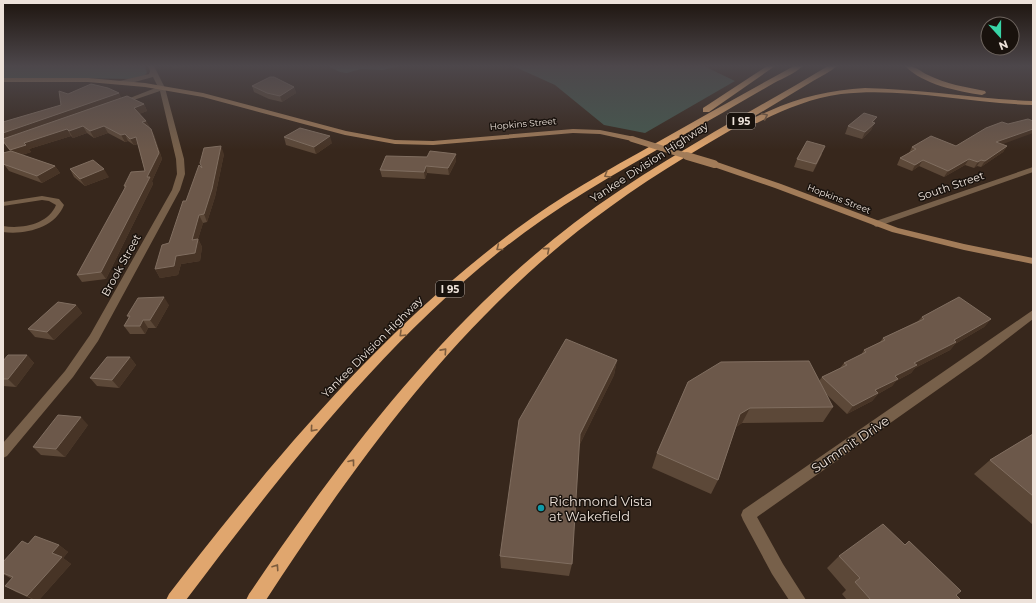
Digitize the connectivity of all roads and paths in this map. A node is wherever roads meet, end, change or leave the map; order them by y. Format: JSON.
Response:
{"nodes":[{"id":1,"x":144,"y":94,"type":"edge"},
{"id":2,"x":164,"y":94,"type":"edge"},
{"id":3,"x":198,"y":94,"type":"edge"},
{"id":4,"x":729,"y":94,"type":"edge"},
{"id":5,"x":749,"y":94,"type":"edge"},
{"id":6,"x":786,"y":94,"type":"edge"},
{"id":7,"x":831,"y":94,"type":"edge"},
{"id":8,"x":925,"y":94,"type":"edge"},
{"id":9,"x":989,"y":94,"type":"edge"},
{"id":10,"x":1033,"y":97,"type":"edge"},
{"id":11,"x":1033,"y":103,"type":"edge"},
{"id":12,"x":116,"y":104,"type":"edge"},
{"id":13,"x":622,"y":166,"type":"junction"},
{"id":14,"x":1033,"y":169,"type":"edge"},
{"id":15,"x":656,"y":173,"type":"junction"},
{"id":16,"x":3,"y":204,"type":"edge"},
{"id":17,"x":876,"y":224,"type":"junction"},
{"id":18,"x":3,"y":229,"type":"edge"},
{"id":19,"x":1033,"y":261,"type":"edge"},
{"id":20,"x":1033,"y":314,"type":"edge"},
{"id":21,"x":3,"y":452,"type":"edge"},
{"id":22,"x":175,"y":600,"type":"edge"},
{"id":23,"x":255,"y":600,"type":"edge"},
{"id":24,"x":798,"y":600,"type":"edge"}],
"edges":[{"from":1,"to":12,"type":"street"},
{"from":2,"to":21,"type":"street","name":"Brook Street"},
{"from":3,"to":17,"type":"main road","name":"Hopkins Street","bridge":true},
{"from":4,"to":13,"type":"highway"},
{"from":5,"to":13,"type":"highway","name":"Yankee Division Highway","number":"I 95"},
{"from":6,"to":15,"type":"highway","name":"Yankee Division Highway","number":"I 95"},
{"from":15,"to":7,"type":"highway","one_way":true},
{"from":8,"to":11,"type":"highway","one_way":true},
{"from":9,"to":10,"type":"highway"},
{"from":13,"to":22,"type":"highway","name":"Yankee Division Highway","number":"I 95","one_way":true},
{"from":14,"to":17,"type":"street","name":"South Street"},
{"from":23,"to":15,"type":"highway","name":"Yankee Division Highway","number":"I 95","one_way":true},
{"from":16,"to":18,"type":"street"},
{"from":17,"to":19,"type":"main road","name":"Hopkins Street"},
{"from":20,"to":24,"type":"street","name":"Summit Drive"}]}
